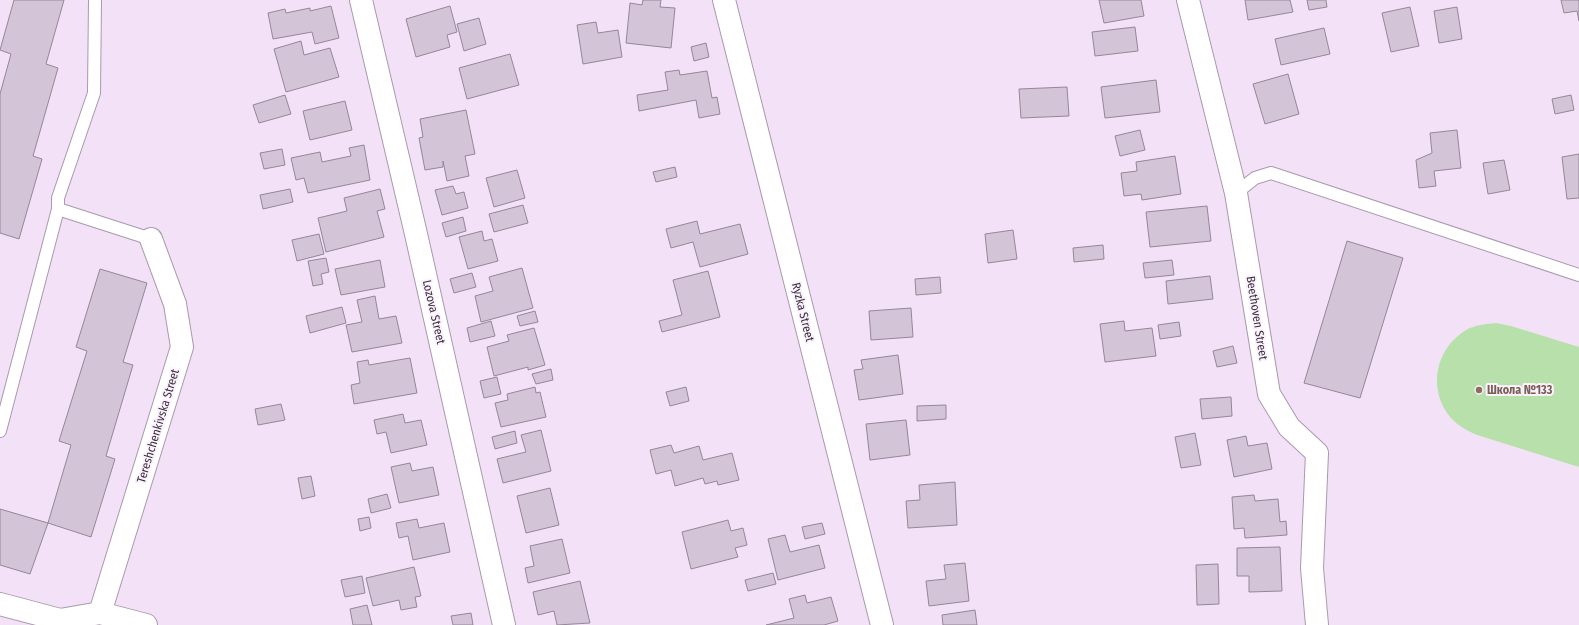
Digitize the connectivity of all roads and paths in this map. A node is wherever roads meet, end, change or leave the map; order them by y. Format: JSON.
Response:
{"nodes":[{"id":1,"x":95,"y":0,"type":"edge"},
{"id":2,"x":360,"y":0,"type":"edge"},
{"id":3,"x":724,"y":0,"type":"edge"},
{"id":4,"x":1188,"y":0,"type":"edge"},
{"id":5,"x":1236,"y":193,"type":"junction"},
{"id":6,"x":58,"y":209,"type":"junction"},
{"id":7,"x":151,"y":239,"type":"joint"},
{"id":8,"x":1579,"y":275,"type":"edge"},
{"id":9,"x":0,"y":431,"type":"edge"},
{"id":10,"x":0,"y":604,"type":"edge"},
{"id":11,"x":100,"y":613,"type":"junction"},
{"id":12,"x":146,"y":625,"type":"edge"},
{"id":13,"x":504,"y":625,"type":"edge"},
{"id":14,"x":882,"y":625,"type":"edge"},
{"id":15,"x":1317,"y":625,"type":"edge"}],
"edges":[{"from":1,"to":6,"type":"lane"},
{"from":2,"to":13,"type":"street","name":"Lozova Street"},
{"from":3,"to":14,"type":"street","name":"Ryzka Street"},
{"from":4,"to":5,"type":"street","name":"Beethoven Street"},
{"from":5,"to":8,"type":"lane"},
{"from":5,"to":15,"type":"street","name":"Beethoven Street"},
{"from":6,"to":7,"type":"lane"},
{"from":6,"to":9,"type":"lane"},
{"from":7,"to":11,"type":"street","name":"Tereshchenkivska Street"},
{"from":10,"to":11,"type":"street"},
{"from":11,"to":12,"type":"street"}]}
